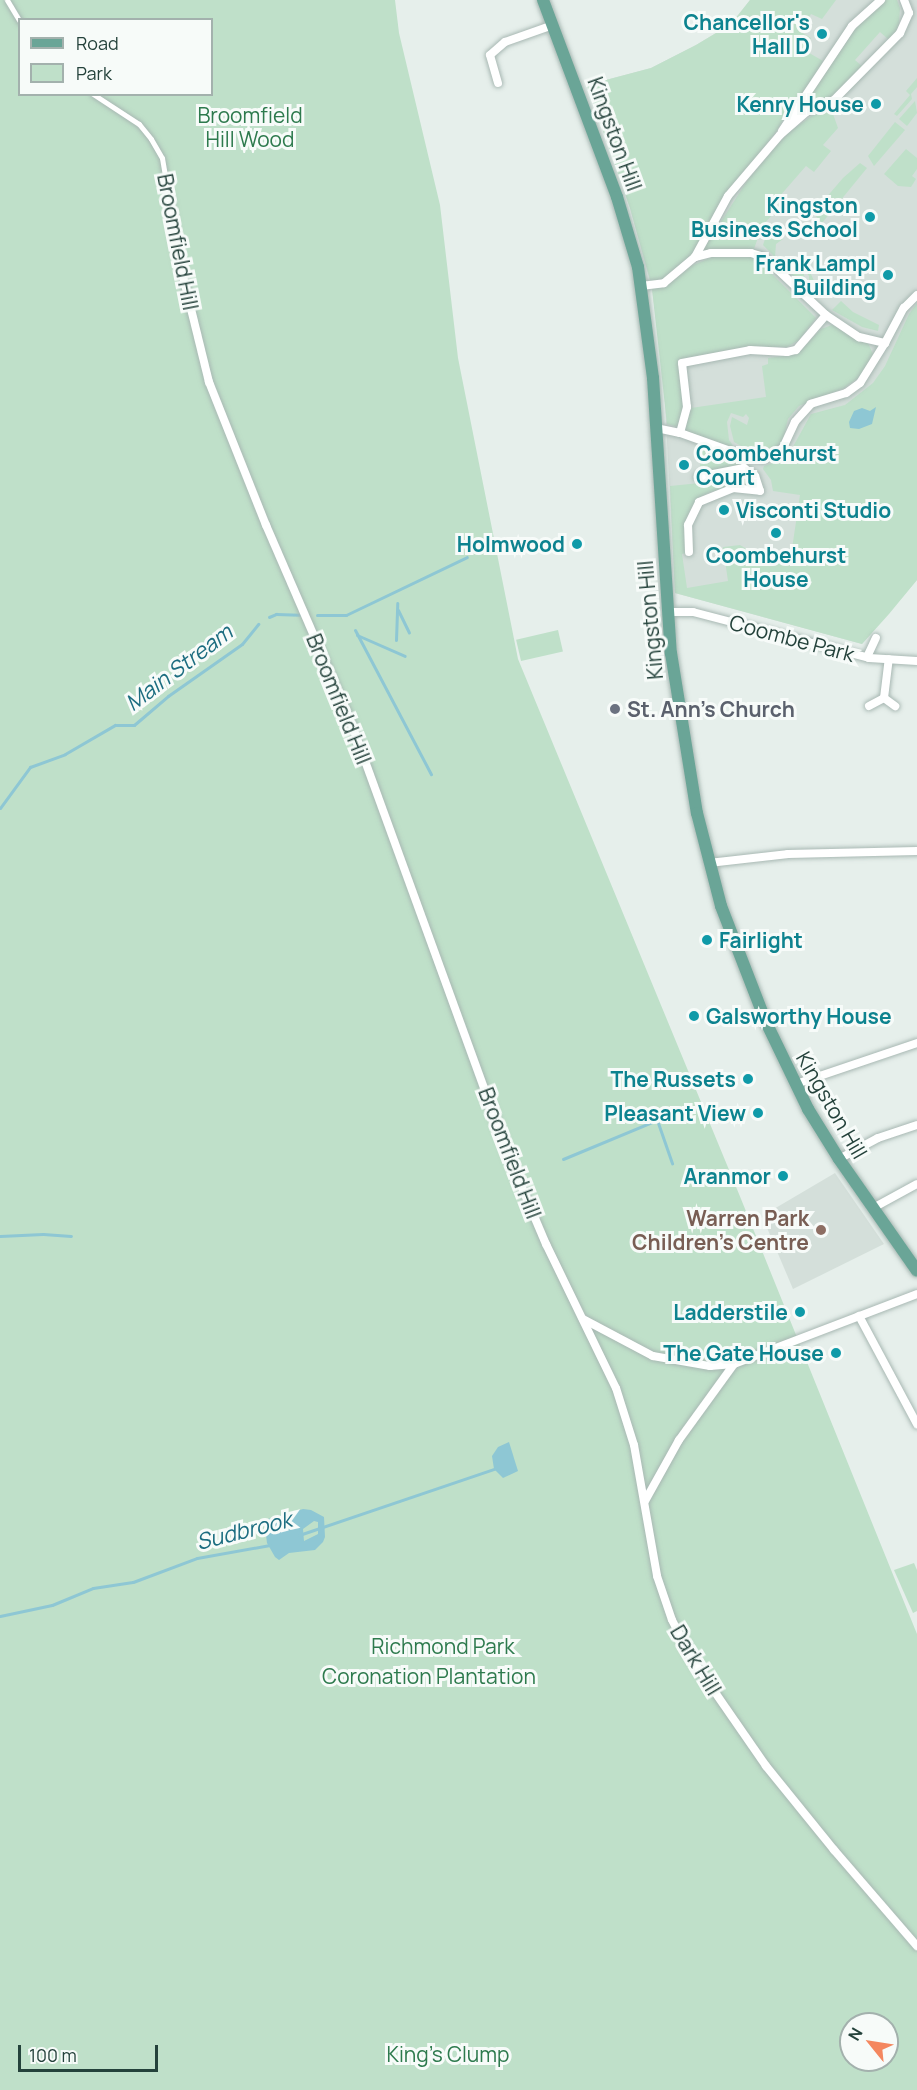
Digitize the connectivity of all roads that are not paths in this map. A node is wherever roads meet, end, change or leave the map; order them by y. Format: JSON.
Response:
{"nodes":[{"id":1,"x":7,"y":0,"type":"edge"},
{"id":2,"x":543,"y":0,"type":"edge"},
{"id":3,"x":881,"y":0,"type":"edge"},
{"id":4,"x":904,"y":0,"type":"edge"},
{"id":5,"x":18,"y":19,"type":"edge"},
{"id":6,"x":554,"y":29,"type":"junction"},
{"id":7,"x":498,"y":84,"type":"dead end"},
{"id":8,"x":96,"y":96,"type":"edge"},
{"id":9,"x":780,"y":135,"type":"junction"},
{"id":10,"x":169,"y":199,"type":"joint"},
{"id":11,"x":695,"y":257,"type":"junction"},
{"id":12,"x":641,"y":286,"type":"junction"},
{"id":13,"x":917,"y":295,"type":"edge"},
{"id":14,"x":826,"y":315,"type":"junction"},
{"id":15,"x":885,"y":343,"type":"junction"},
{"id":16,"x":656,"y":428,"type":"junction"},
{"id":17,"x":680,"y":433,"type":"junction"},
{"id":18,"x":744,"y":456,"type":"junction"},
{"id":19,"x":742,"y":467,"type":"junction"},
{"id":20,"x":698,"y":477,"type":"dead end"},
{"id":21,"x":689,"y":552,"type":"dead end"},
{"id":22,"x":668,"y":612,"type":"junction"},
{"id":23,"x":876,"y":638,"type":"dead end"},
{"id":24,"x":867,"y":657,"type":"junction"},
{"id":25,"x":890,"y":659,"type":"junction"},
{"id":26,"x":917,"y":661,"type":"edge"},
{"id":27,"x":884,"y":698,"type":"junction"},
{"id":28,"x":869,"y":706,"type":"dead end"},
{"id":29,"x":895,"y":706,"type":"dead end"},
{"id":30,"x":917,"y":851,"type":"edge"},
{"id":31,"x":709,"y":863,"type":"junction"},
{"id":32,"x":917,"y":1043,"type":"edge"},
{"id":33,"x":796,"y":1084,"type":"junction"},
{"id":34,"x":917,"y":1125,"type":"edge"},
{"id":35,"x":839,"y":1159,"type":"junction"},
{"id":36,"x":917,"y":1184,"type":"edge"},
{"id":37,"x":873,"y":1208,"type":"junction"},
{"id":38,"x":917,"y":1271,"type":"edge"},
{"id":39,"x":917,"y":1294,"type":"edge"},
{"id":40,"x":859,"y":1316,"type":"junction"},
{"id":41,"x":583,"y":1319,"type":"junction"},
{"id":42,"x":734,"y":1364,"type":"junction"},
{"id":43,"x":917,"y":1424,"type":"edge"},
{"id":44,"x":645,"y":1501,"type":"junction"},
{"id":45,"x":917,"y":1946,"type":"edge"}],
"edges":[{"from":1,"to":5,"type":"street"},
{"from":2,"to":6,"type":"main road","name":"Kingston Hill"},
{"from":3,"to":9,"type":"street"},
{"from":4,"to":9,"type":"street"},
{"from":6,"to":7,"type":"street"},
{"from":6,"to":12,"type":"main road","name":"Kingston Hill"},
{"from":8,"to":10,"type":"street","name":"Broomfield Hill"},
{"from":9,"to":11,"type":"street"},
{"from":10,"to":41,"type":"street","name":"Broomfield Hill"},
{"from":11,"to":12,"type":"street"},
{"from":11,"to":14,"type":"street"},
{"from":12,"to":16,"type":"main road","name":"Kingston Hill"},
{"from":13,"to":15,"type":"street"},
{"from":14,"to":15,"type":"street"},
{"from":14,"to":17,"type":"street"},
{"from":15,"to":18,"type":"street"},
{"from":16,"to":17,"type":"street"},
{"from":16,"to":22,"type":"main road","name":"Kingston Hill"},
{"from":17,"to":18,"type":"street"},
{"from":18,"to":19,"type":"street"},
{"from":19,"to":20,"type":"street"},
{"from":19,"to":21,"type":"street"},
{"from":22,"to":24,"type":"street","name":"Coombe Park"},
{"from":22,"to":31,"type":"main road","name":"Kingston Hill"},
{"from":23,"to":24,"type":"street"},
{"from":24,"to":25,"type":"street","name":"Coombe Park"},
{"from":25,"to":26,"type":"street","name":"Coombe Park"},
{"from":25,"to":27,"type":"street"},
{"from":27,"to":28,"type":"street"},
{"from":27,"to":29,"type":"street"},
{"from":30,"to":31,"type":"street"},
{"from":31,"to":33,"type":"main road","name":"Kingston Hill"},
{"from":32,"to":33,"type":"street"},
{"from":33,"to":35,"type":"main road","name":"Kingston Hill"},
{"from":34,"to":35,"type":"street"},
{"from":35,"to":37,"type":"main road","name":"Kingston Hill"},
{"from":36,"to":37,"type":"street"},
{"from":37,"to":38,"type":"main road","name":"Kingston Hill"},
{"from":39,"to":40,"type":"street"},
{"from":40,"to":42,"type":"street"},
{"from":40,"to":43,"type":"street"},
{"from":41,"to":42,"type":"street"},
{"from":41,"to":44,"type":"street","name":"Dark Hill"},
{"from":42,"to":44,"type":"street"},
{"from":44,"to":45,"type":"street","name":"Dark Hill"}]}
